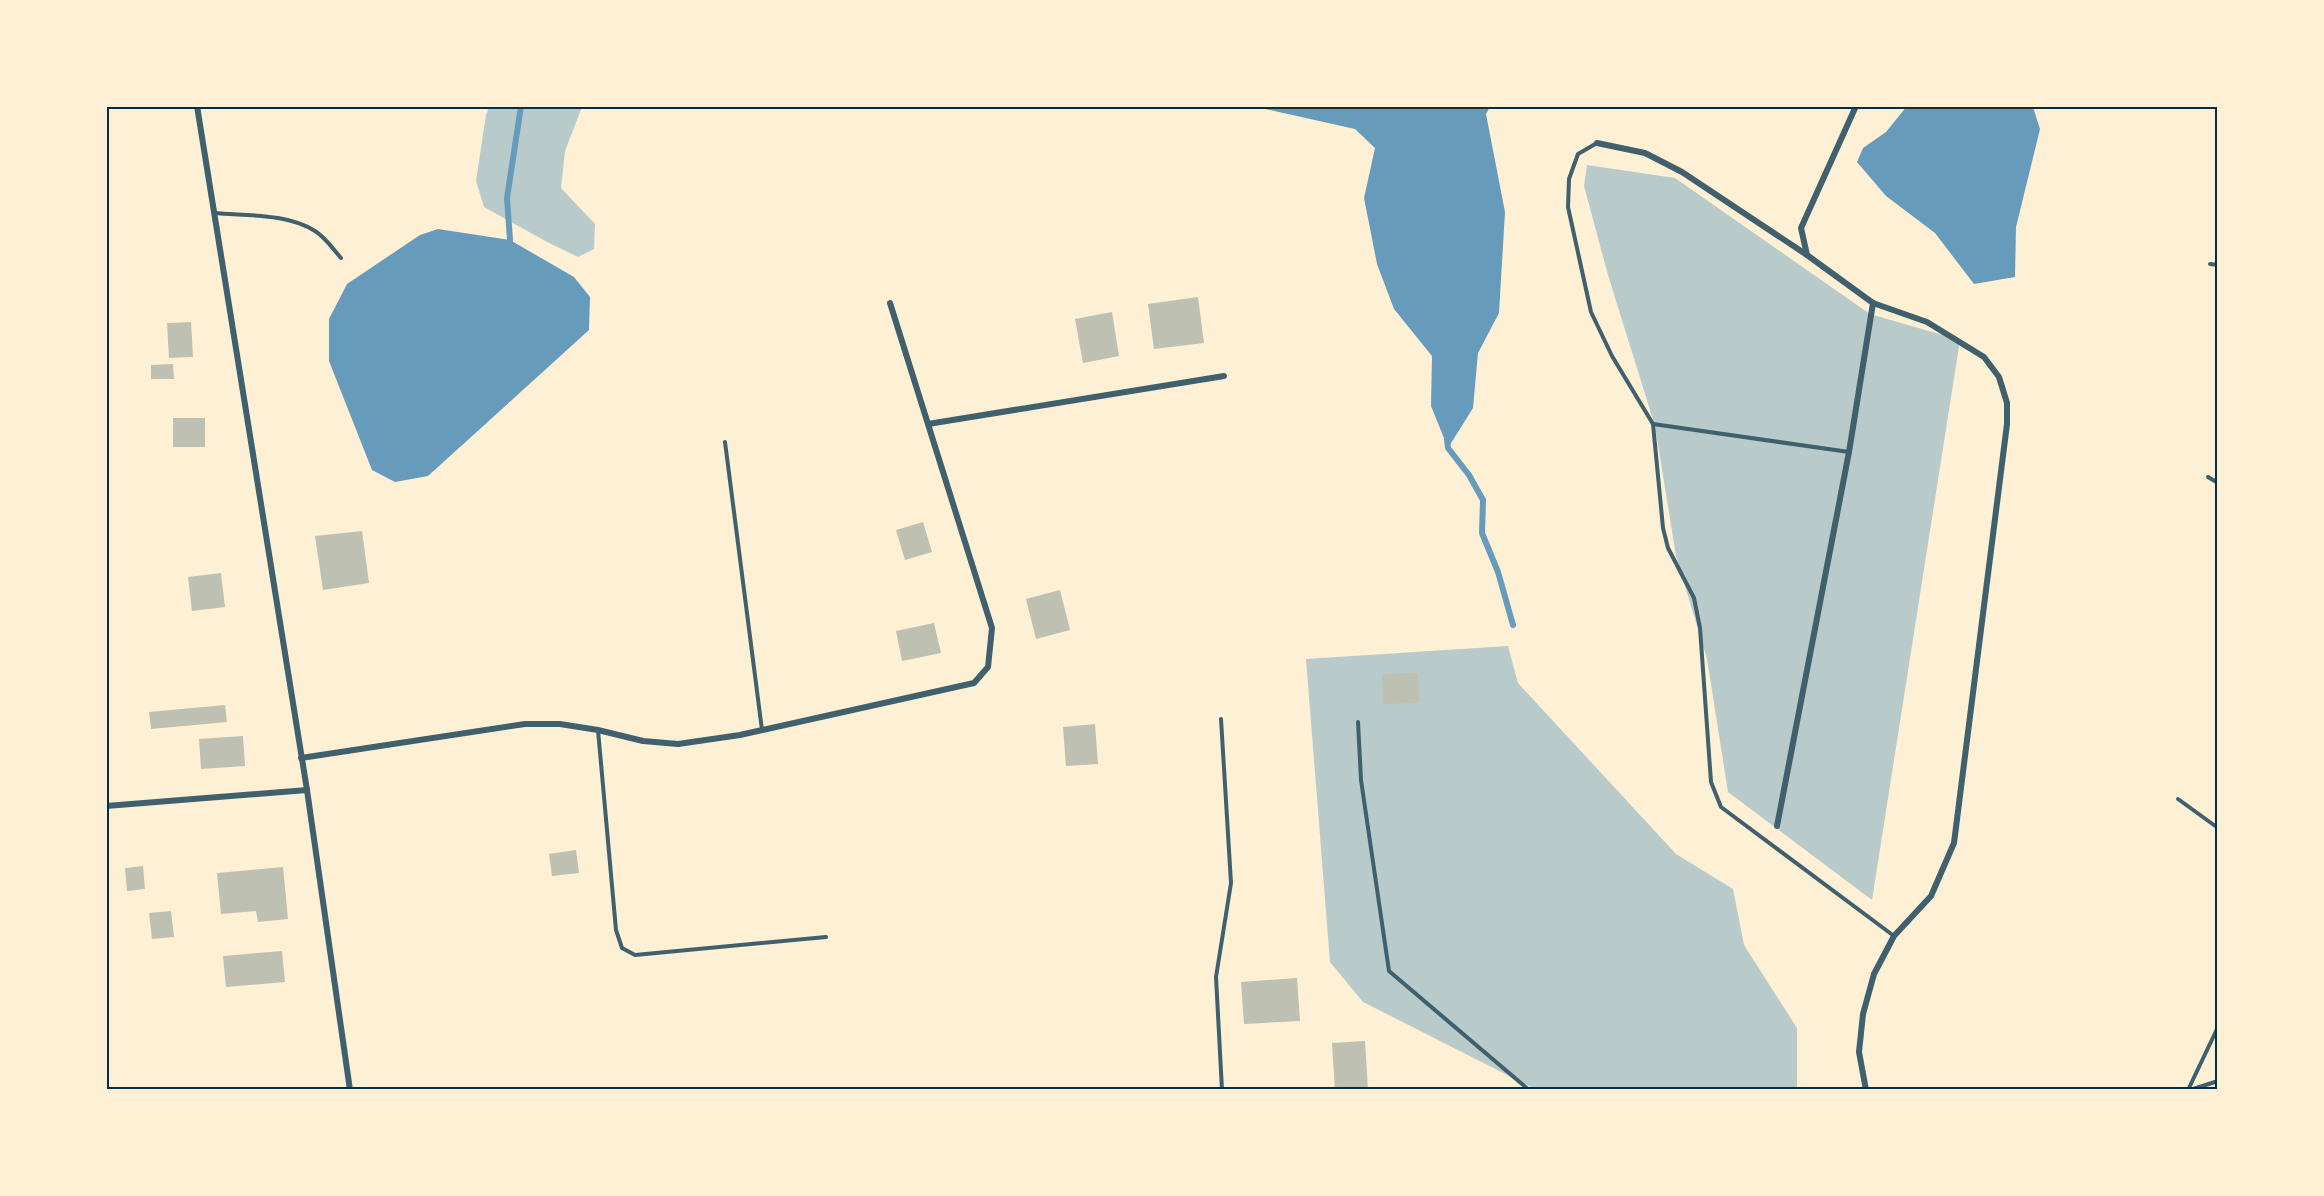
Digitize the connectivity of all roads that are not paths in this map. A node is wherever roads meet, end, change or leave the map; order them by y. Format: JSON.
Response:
{"nodes":[{"id":1,"x":197,"y":106,"type":"edge"},
{"id":2,"x":1856,"y":106,"type":"edge"},
{"id":3,"x":1597,"y":142,"type":"joint"},
{"id":4,"x":214,"y":213,"type":"junction"},
{"id":5,"x":1807,"y":255,"type":"junction"},
{"id":6,"x":341,"y":258,"type":"dead end"},
{"id":7,"x":2210,"y":264,"type":"dead end"},
{"id":8,"x":2217,"y":265,"type":"edge"},
{"id":9,"x":891,"y":303,"type":"dead end"},
{"id":10,"x":1873,"y":303,"type":"junction"},
{"id":11,"x":1224,"y":376,"type":"dead end"},
{"id":12,"x":928,"y":424,"type":"junction"},
{"id":13,"x":1653,"y":424,"type":"junction"},
{"id":14,"x":725,"y":442,"type":"dead end"},
{"id":15,"x":1848,"y":452,"type":"junction"},
{"id":16,"x":2208,"y":477,"type":"dead end"},
{"id":17,"x":2217,"y":483,"type":"edge"},
{"id":18,"x":1221,"y":719,"type":"dead end"},
{"id":19,"x":1358,"y":722,"type":"dead end"},
{"id":20,"x":598,"y":730,"type":"junction"},
{"id":21,"x":762,"y":730,"type":"junction"},
{"id":22,"x":302,"y":758,"type":"junction"},
{"id":23,"x":307,"y":790,"type":"junction"},
{"id":24,"x":2178,"y":799,"type":"dead end"},
{"id":25,"x":106,"y":806,"type":"edge"},
{"id":26,"x":1777,"y":826,"type":"dead end"},
{"id":27,"x":2217,"y":828,"type":"edge"},
{"id":28,"x":1894,"y":936,"type":"junction"},
{"id":29,"x":826,"y":937,"type":"dead end"},
{"id":30,"x":2217,"y":1027,"type":"edge"},
{"id":31,"x":2217,"y":1081,"type":"edge"},
{"id":32,"x":350,"y":1089,"type":"edge"},
{"id":33,"x":1222,"y":1089,"type":"edge"},
{"id":34,"x":1529,"y":1089,"type":"edge"},
{"id":35,"x":1866,"y":1089,"type":"edge"},
{"id":36,"x":2189,"y":1089,"type":"edge"}],
"edges":[{"from":1,"to":4,"type":"street"},
{"from":2,"to":5,"type":"street"},
{"from":3,"to":5,"type":"street"},
{"from":3,"to":13,"type":"lane"},
{"from":4,"to":6,"type":"lane"},
{"from":4,"to":22,"type":"street"},
{"from":5,"to":10,"type":"street"},
{"from":7,"to":8,"type":"lane"},
{"from":9,"to":12,"type":"street"},
{"from":10,"to":15,"type":"street"},
{"from":10,"to":28,"type":"street"},
{"from":11,"to":12,"type":"street"},
{"from":12,"to":21,"type":"street"},
{"from":13,"to":15,"type":"lane"},
{"from":13,"to":28,"type":"lane"},
{"from":14,"to":21,"type":"lane"},
{"from":15,"to":26,"type":"street"},
{"from":16,"to":17,"type":"lane"},
{"from":18,"to":33,"type":"lane"},
{"from":19,"to":34,"type":"lane"},
{"from":20,"to":21,"type":"street"},
{"from":20,"to":22,"type":"street"},
{"from":20,"to":29,"type":"lane"},
{"from":22,"to":23,"type":"street"},
{"from":23,"to":25,"type":"street"},
{"from":23,"to":32,"type":"street"},
{"from":24,"to":27,"type":"lane"},
{"from":28,"to":35,"type":"street"},
{"from":30,"to":36,"type":"lane"},
{"from":31,"to":36,"type":"lane"}]}
